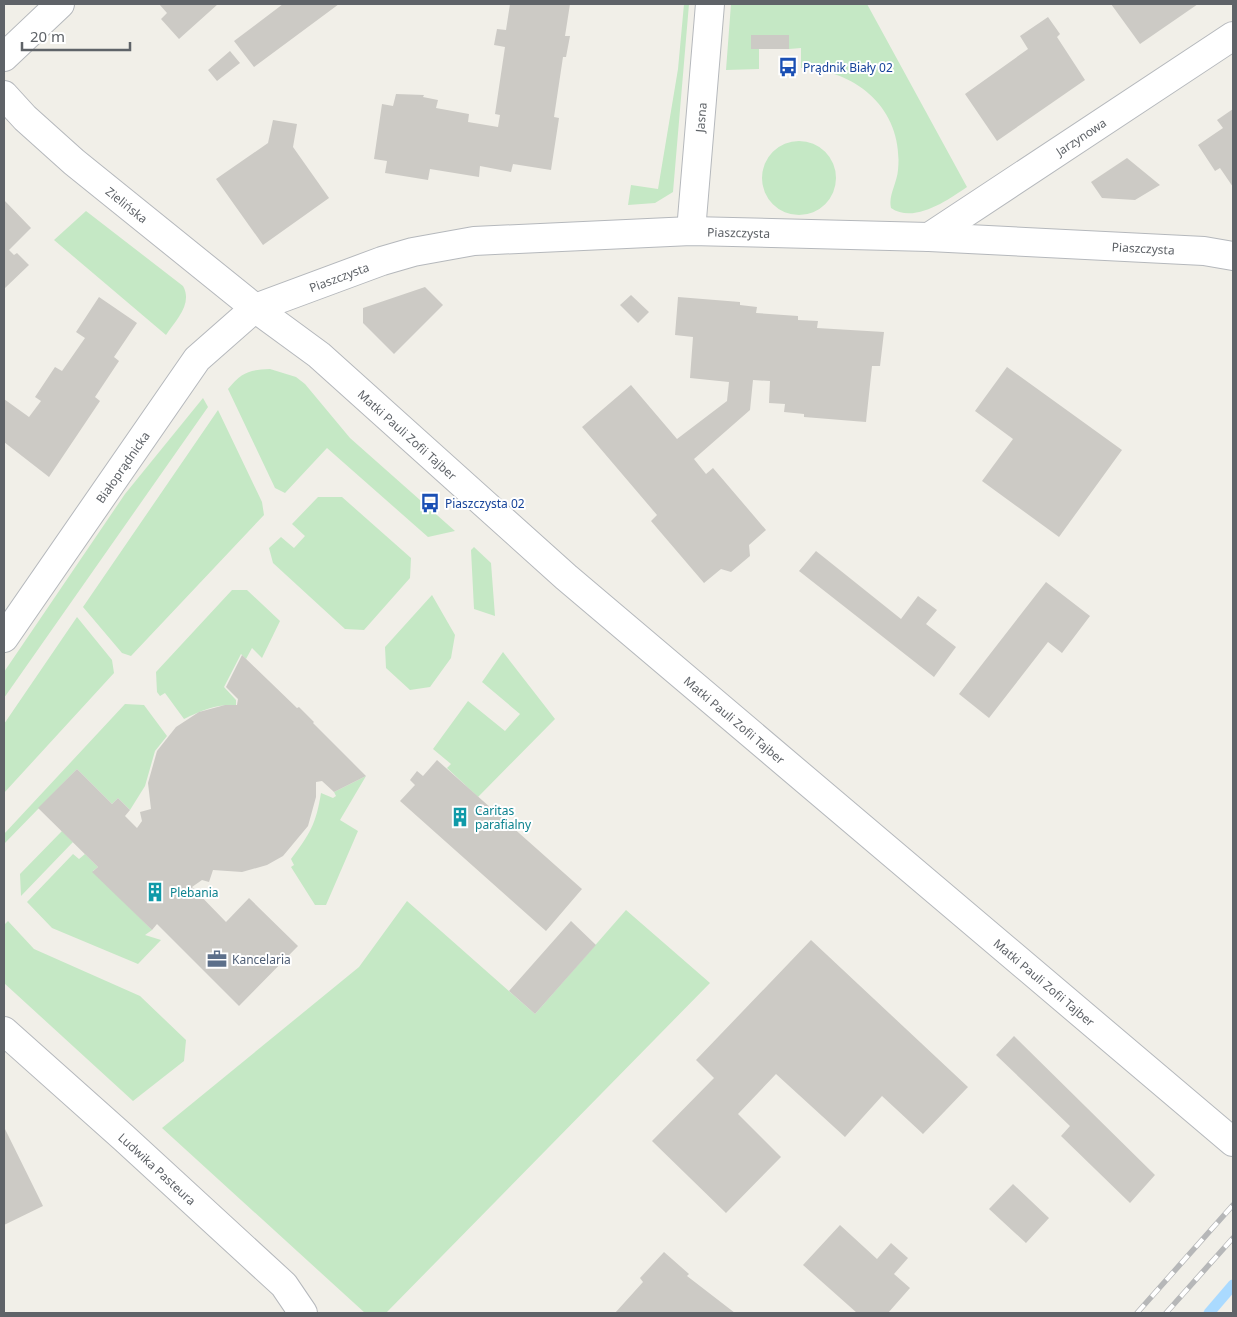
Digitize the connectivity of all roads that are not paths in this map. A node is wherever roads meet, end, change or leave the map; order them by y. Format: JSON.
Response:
{"nodes":[{"id":1,"x":60,"y":4,"type":"edge"},
{"id":2,"x":710,"y":4,"type":"edge"},
{"id":3,"x":1233,"y":36,"type":"edge"},
{"id":4,"x":4,"y":57,"type":"edge"},
{"id":5,"x":4,"y":95,"type":"edge"},
{"id":6,"x":691,"y":231,"type":"junction"},
{"id":7,"x":929,"y":238,"type":"junction"},
{"id":8,"x":1233,"y":256,"type":"edge"},
{"id":9,"x":255,"y":308,"type":"junction"},
{"id":10,"x":4,"y":638,"type":"edge"},
{"id":11,"x":4,"y":1031,"type":"edge"},
{"id":12,"x":1226,"y":1136,"type":"edge"},
{"id":13,"x":304,"y":1313,"type":"edge"}],
"edges":[{"from":1,"to":4,"type":"street"},
{"from":2,"to":6,"type":"street","name":"Jasna"},
{"from":3,"to":7,"type":"street","name":"Jarzynowa"},
{"from":5,"to":9,"type":"street","name":"Zielińska"},
{"from":6,"to":7,"type":"street","name":"Piaszczysta"},
{"from":6,"to":9,"type":"street","name":"Piaszczysta"},
{"from":7,"to":8,"type":"street","name":"Piaszczysta"},
{"from":9,"to":10,"type":"street","name":"Białoprądnicka"},
{"from":9,"to":12,"type":"street","name":"Matki Pauli Zofii Tajber"},
{"from":11,"to":13,"type":"street","name":"Ludwika Pasteura"}]}
